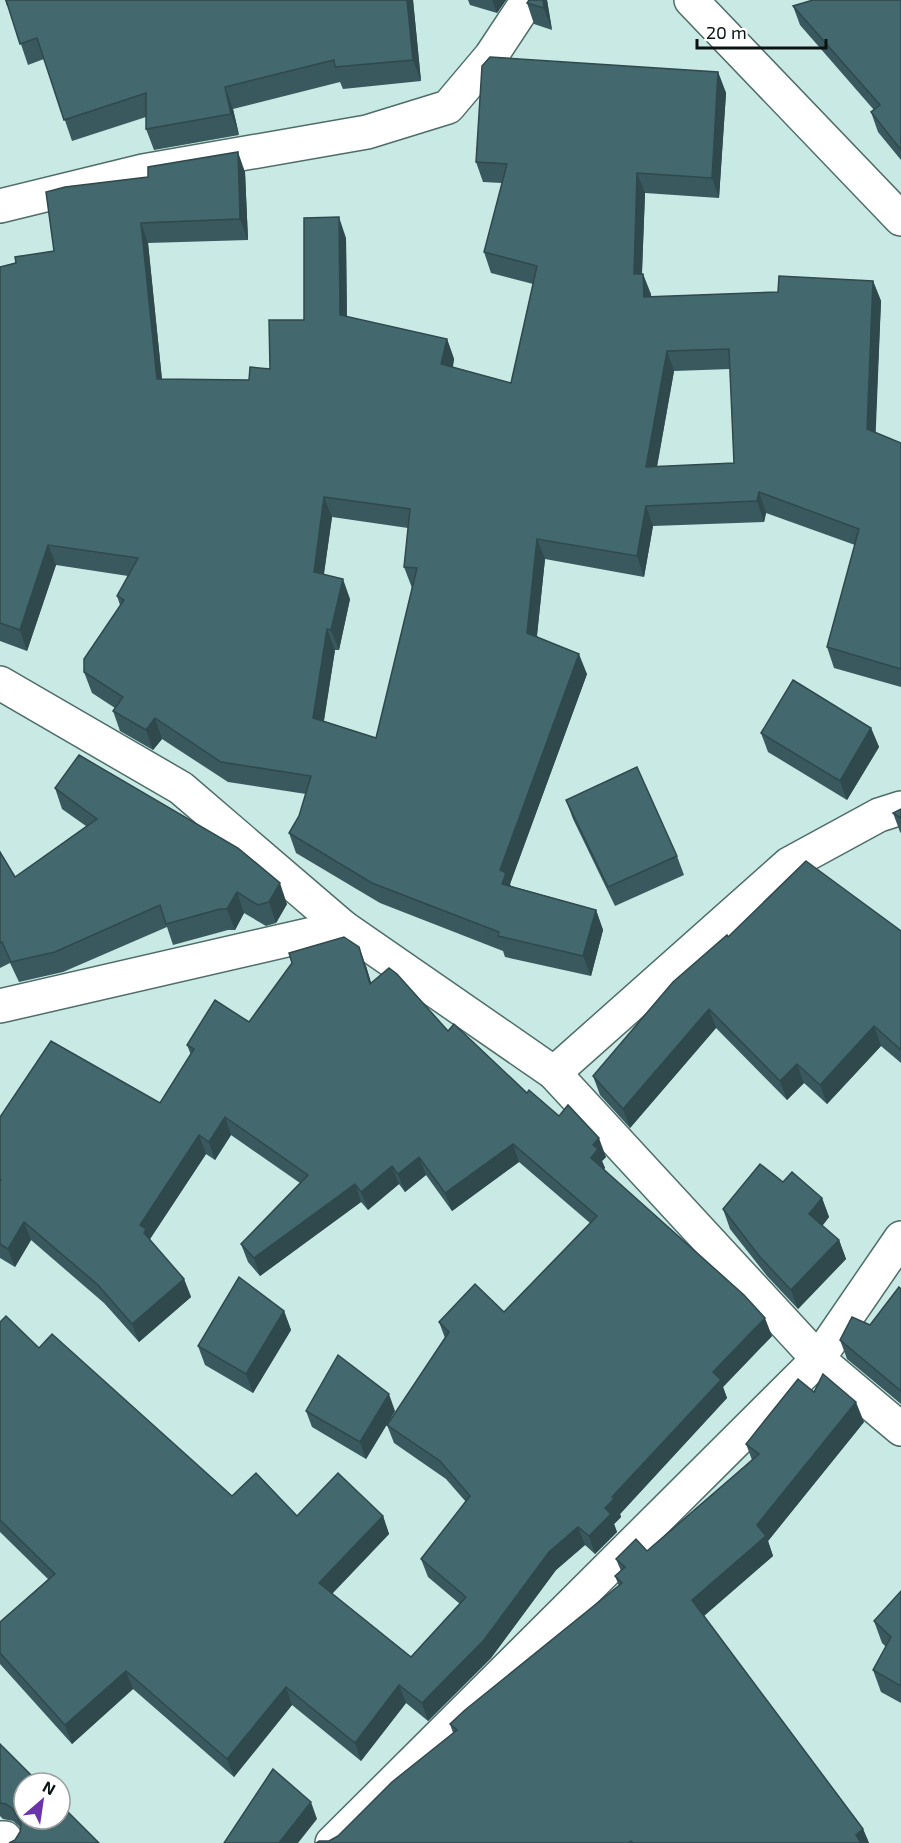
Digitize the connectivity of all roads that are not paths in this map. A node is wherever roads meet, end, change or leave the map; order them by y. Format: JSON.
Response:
{"nodes":[{"id":1,"x":528,"y":0,"type":"edge"},
{"id":2,"x":691,"y":0,"type":"edge"},
{"id":3,"x":0,"y":206,"type":"edge"},
{"id":4,"x":901,"y":219,"type":"edge"},
{"id":5,"x":0,"y":683,"type":"edge"},
{"id":6,"x":901,"y":808,"type":"edge"},
{"id":7,"x":343,"y":927,"type":"junction"},
{"id":8,"x":0,"y":1006,"type":"edge"},
{"id":9,"x":554,"y":1073,"type":"junction"},
{"id":10,"x":901,"y":1238,"type":"edge"},
{"id":11,"x":818,"y":1359,"type":"junction"},
{"id":12,"x":901,"y":1429,"type":"edge"},
{"id":13,"x":0,"y":1838,"type":"edge"},
{"id":14,"x":9,"y":1843,"type":"edge"},
{"id":15,"x":332,"y":1843,"type":"edge"}],
"edges":[{"from":1,"to":3,"type":"street"},
{"from":2,"to":4,"type":"street"},
{"from":5,"to":7,"type":"street"},
{"from":6,"to":9,"type":"street"},
{"from":7,"to":8,"type":"street"},
{"from":7,"to":9,"type":"street"},
{"from":9,"to":11,"type":"street"},
{"from":10,"to":11,"type":"street"},
{"from":11,"to":12,"type":"street"},
{"from":11,"to":15,"type":"street"},
{"from":13,"to":14,"type":"street"}]}
